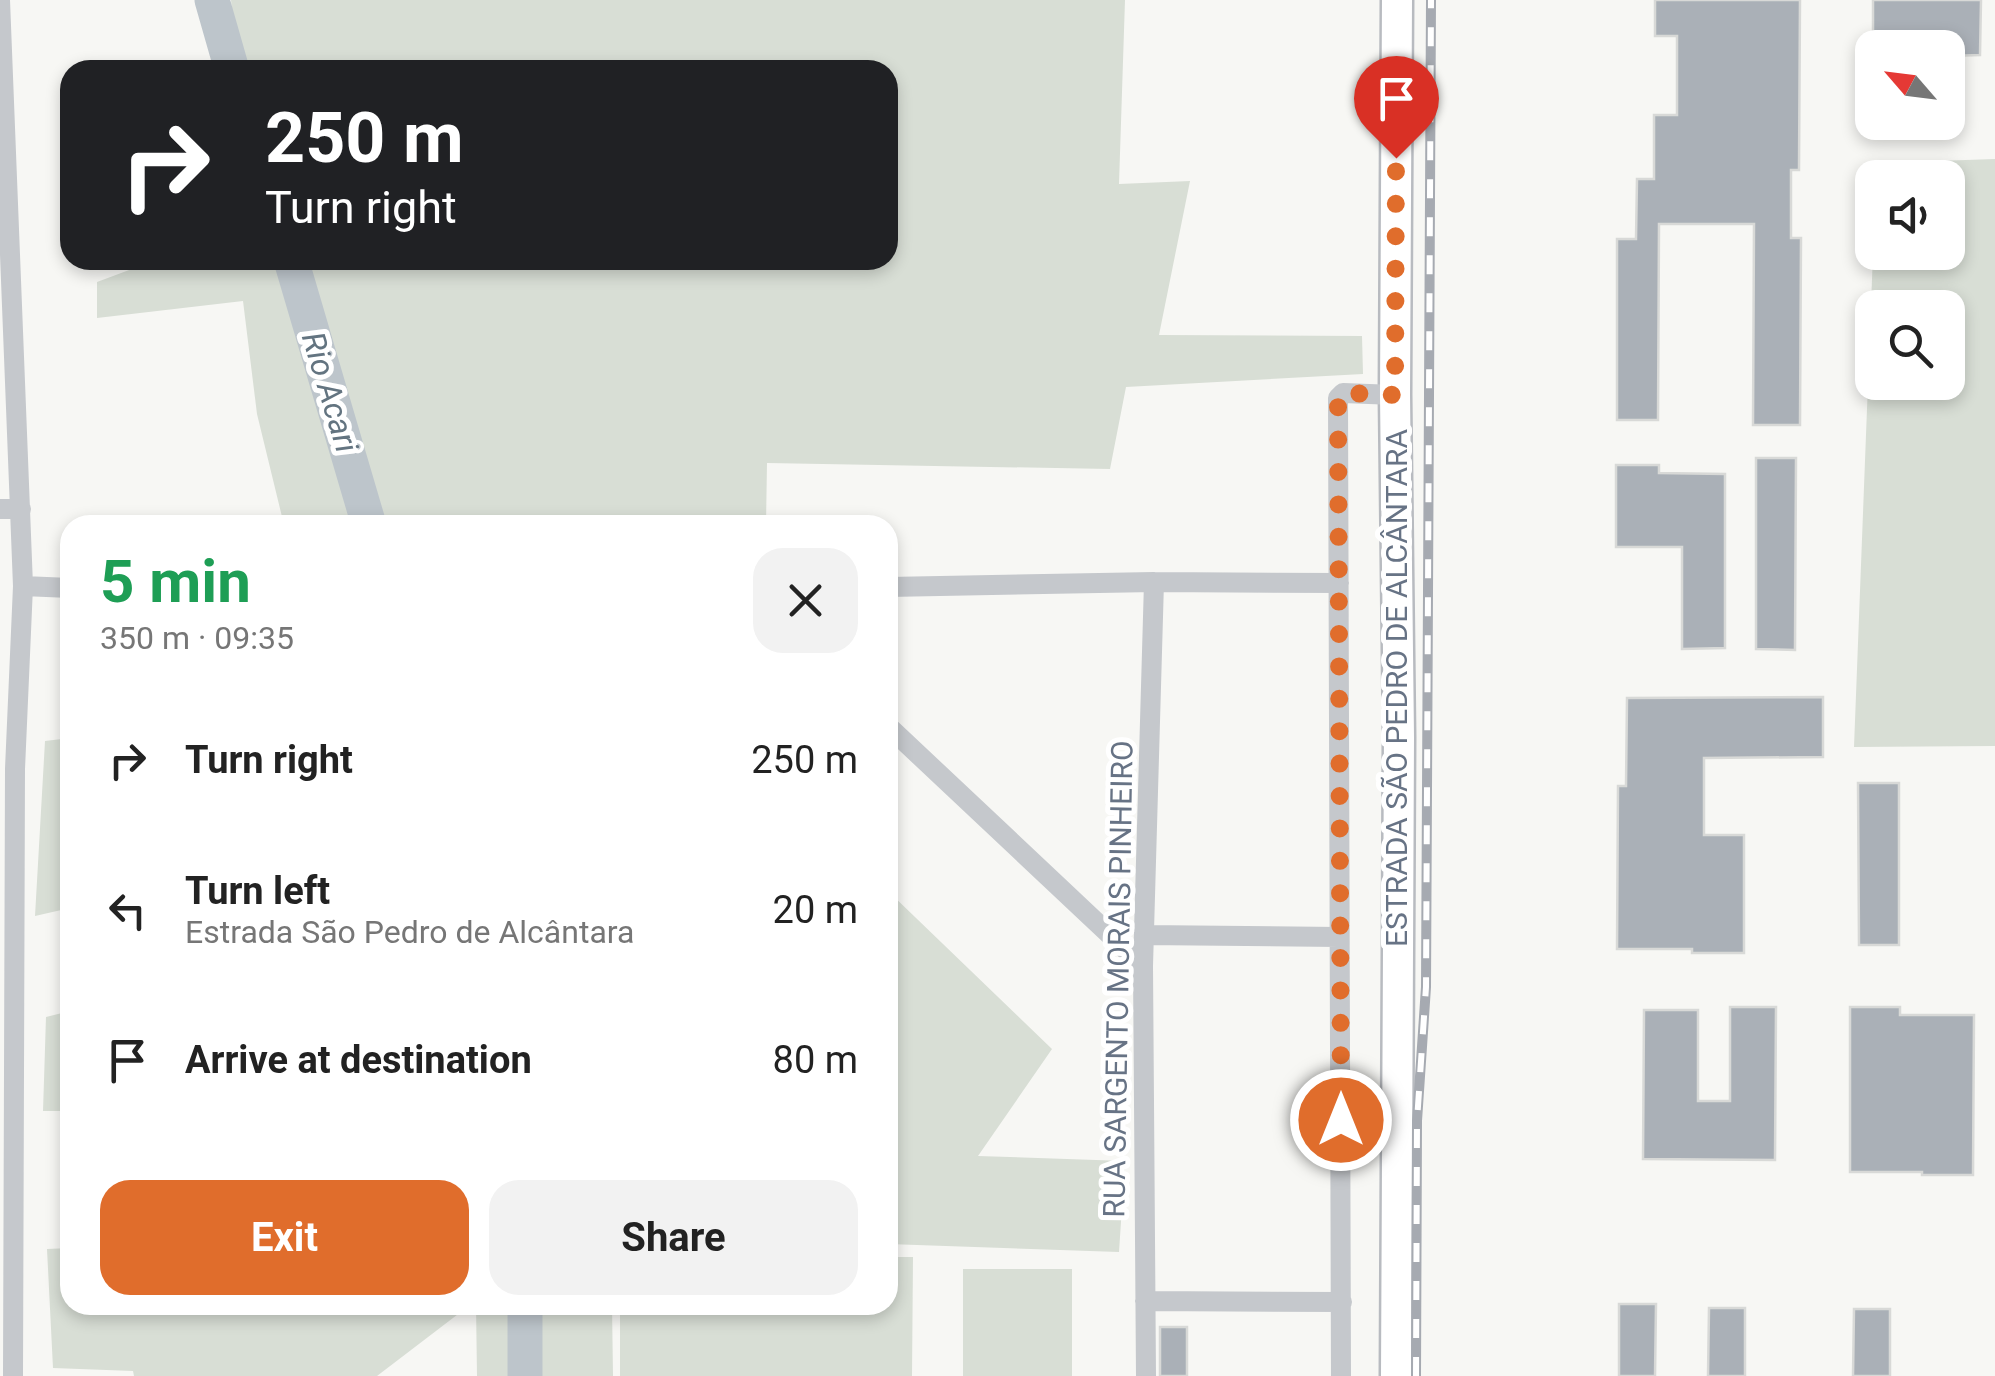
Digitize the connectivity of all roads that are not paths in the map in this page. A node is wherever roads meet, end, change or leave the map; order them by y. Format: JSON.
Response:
{"nodes":[{"id":1,"x":0,"y":0,"type":"edge"},
{"id":2,"x":1397,"y":0,"type":"edge"},
{"id":3,"x":1395,"y":395,"type":"junction"},
{"id":4,"x":10,"y":509,"type":"edge"},
{"id":5,"x":1154,"y":582,"type":"junction"},
{"id":6,"x":1338,"y":583,"type":"junction"},
{"id":7,"x":23,"y":586,"type":"junction"},
{"id":8,"x":898,"y":587,"type":"edge"},
{"id":9,"x":60,"y":588,"type":"edge"},
{"id":10,"x":898,"y":735,"type":"edge"},
{"id":11,"x":1144,"y":935,"type":"junction"},
{"id":12,"x":1340,"y":937,"type":"junction"},
{"id":13,"x":1143,"y":966,"type":"junction"},
{"id":14,"x":1146,"y":1301,"type":"junction"},
{"id":15,"x":1342,"y":1302,"type":"junction"},
{"id":16,"x":13,"y":1376,"type":"edge"},
{"id":17,"x":1146,"y":1376,"type":"edge"},
{"id":18,"x":1341,"y":1376,"type":"edge"},
{"id":19,"x":1396,"y":1376,"type":"edge"}],
"edges":[{"from":1,"to":4,"type":"street"},
{"from":2,"to":3,"type":"street","name":"ESTRADA SÃO PEDRO DE ALCÂNTARA"},
{"from":3,"to":6,"type":"street"},
{"from":3,"to":19,"type":"street","name":"ESTRADA SÃO PEDRO DE ALCÂNTARA"},
{"from":4,"to":7,"type":"street"},
{"from":5,"to":6,"type":"street"},
{"from":5,"to":8,"type":"street"},
{"from":5,"to":11,"type":"street","name":"RUA SARGENTO MORAIS PINHEIRO"},
{"from":6,"to":12,"type":"street"},
{"from":7,"to":9,"type":"street"},
{"from":7,"to":16,"type":"street"},
{"from":10,"to":13,"type":"street"},
{"from":11,"to":12,"type":"street"},
{"from":11,"to":13,"type":"street","name":"RUA SARGENTO MORAIS PINHEIRO"},
{"from":12,"to":15,"type":"street"},
{"from":13,"to":14,"type":"street","name":"RUA SARGENTO MORAIS PINHEIRO"},
{"from":14,"to":15,"type":"street"},
{"from":14,"to":17,"type":"street","name":"RUA SARGENTO MORAIS PINHEIRO"},
{"from":15,"to":18,"type":"street"}]}
